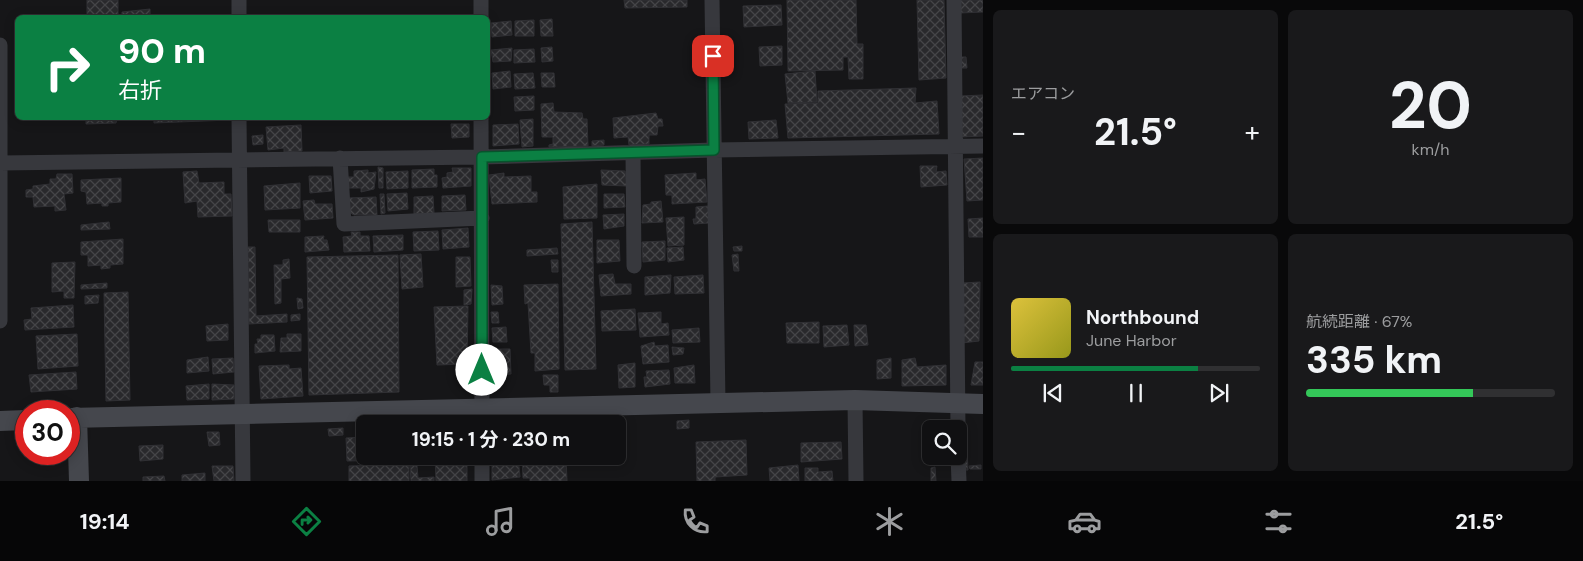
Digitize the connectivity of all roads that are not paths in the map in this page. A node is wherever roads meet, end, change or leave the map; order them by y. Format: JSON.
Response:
{"nodes":[{"id":1,"x":239,"y":0,"type":"edge"},
{"id":2,"x":481,"y":0,"type":"edge"},
{"id":3,"x":712,"y":0,"type":"edge"},
{"id":4,"x":954,"y":0,"type":"edge"},
{"id":5,"x":239,"y":15,"type":"edge"},
{"id":6,"x":481,"y":15,"type":"edge"},
{"id":7,"x":0,"y":46,"type":"edge"},
{"id":8,"x":239,"y":120,"type":"edge"},
{"id":9,"x":481,"y":120,"type":"edge"},
{"id":10,"x":956,"y":146,"type":"junction"},
{"id":11,"x":983,"y":146,"type":"edge"},
{"id":12,"x":714,"y":150,"type":"junction"},
{"id":13,"x":633,"y":152,"type":"junction"},
{"id":14,"x":482,"y":157,"type":"junction"},
{"id":15,"x":239,"y":158,"type":"junction"},
{"id":16,"x":340,"y":158,"type":"junction"},
{"id":17,"x":0,"y":163,"type":"edge"},
{"id":18,"x":482,"y":218,"type":"junction"},
{"id":19,"x":634,"y":266,"type":"dead end"},
{"id":20,"x":0,"y":321,"type":"edge"},
{"id":21,"x":855,"y":400,"type":"junction"},
{"id":22,"x":718,"y":403,"type":"junction"},
{"id":23,"x":958,"y":404,"type":"junction"},
{"id":24,"x":983,"y":404,"type":"edge"},
{"id":25,"x":241,"y":413,"type":"junction"},
{"id":26,"x":402,"y":415,"type":"edge"},
{"id":27,"x":482,"y":415,"type":"edge"},
{"id":28,"x":500,"y":415,"type":"edge"},
{"id":29,"x":80,"y":418,"type":"edge"},
{"id":30,"x":15,"y":420,"type":"edge"},
{"id":31,"x":958,"y":420,"type":"edge"},
{"id":32,"x":0,"y":421,"type":"edge"},
{"id":33,"x":77,"y":465,"type":"edge"},
{"id":34,"x":482,"y":465,"type":"edge"},
{"id":35,"x":958,"y":465,"type":"edge"},
{"id":36,"x":79,"y":481,"type":"edge"},
{"id":37,"x":243,"y":481,"type":"edge"},
{"id":38,"x":482,"y":481,"type":"edge"},
{"id":39,"x":856,"y":481,"type":"edge"},
{"id":40,"x":959,"y":481,"type":"edge"}],
"edges":[{"from":1,"to":5,"type":"street"},
{"from":2,"to":6,"type":"street"},
{"from":3,"to":12,"type":"street"},
{"from":4,"to":10,"type":"street"},
{"from":7,"to":17,"type":"street"},
{"from":8,"to":15,"type":"street"},
{"from":9,"to":14,"type":"street"},
{"from":10,"to":11,"type":"street"},
{"from":10,"to":12,"type":"street"},
{"from":10,"to":23,"type":"street"},
{"from":12,"to":13,"type":"street"},
{"from":12,"to":22,"type":"street"},
{"from":13,"to":14,"type":"street"},
{"from":13,"to":19,"type":"street"},
{"from":14,"to":16,"type":"street"},
{"from":14,"to":18,"type":"street"},
{"from":15,"to":16,"type":"street"},
{"from":15,"to":17,"type":"street"},
{"from":15,"to":25,"type":"street"},
{"from":16,"to":18,"type":"street"},
{"from":17,"to":20,"type":"street"},
{"from":18,"to":27,"type":"street"},
{"from":21,"to":22,"type":"street"},
{"from":21,"to":23,"type":"street"},
{"from":21,"to":39,"type":"street"},
{"from":22,"to":28,"type":"street"},
{"from":23,"to":24,"type":"street"},
{"from":23,"to":31,"type":"street"},
{"from":25,"to":26,"type":"street"},
{"from":25,"to":29,"type":"street"},
{"from":25,"to":37,"type":"street"},
{"from":30,"to":32,"type":"street"},
{"from":33,"to":36,"type":"street"},
{"from":34,"to":38,"type":"street"},
{"from":35,"to":40,"type":"street"}]}
